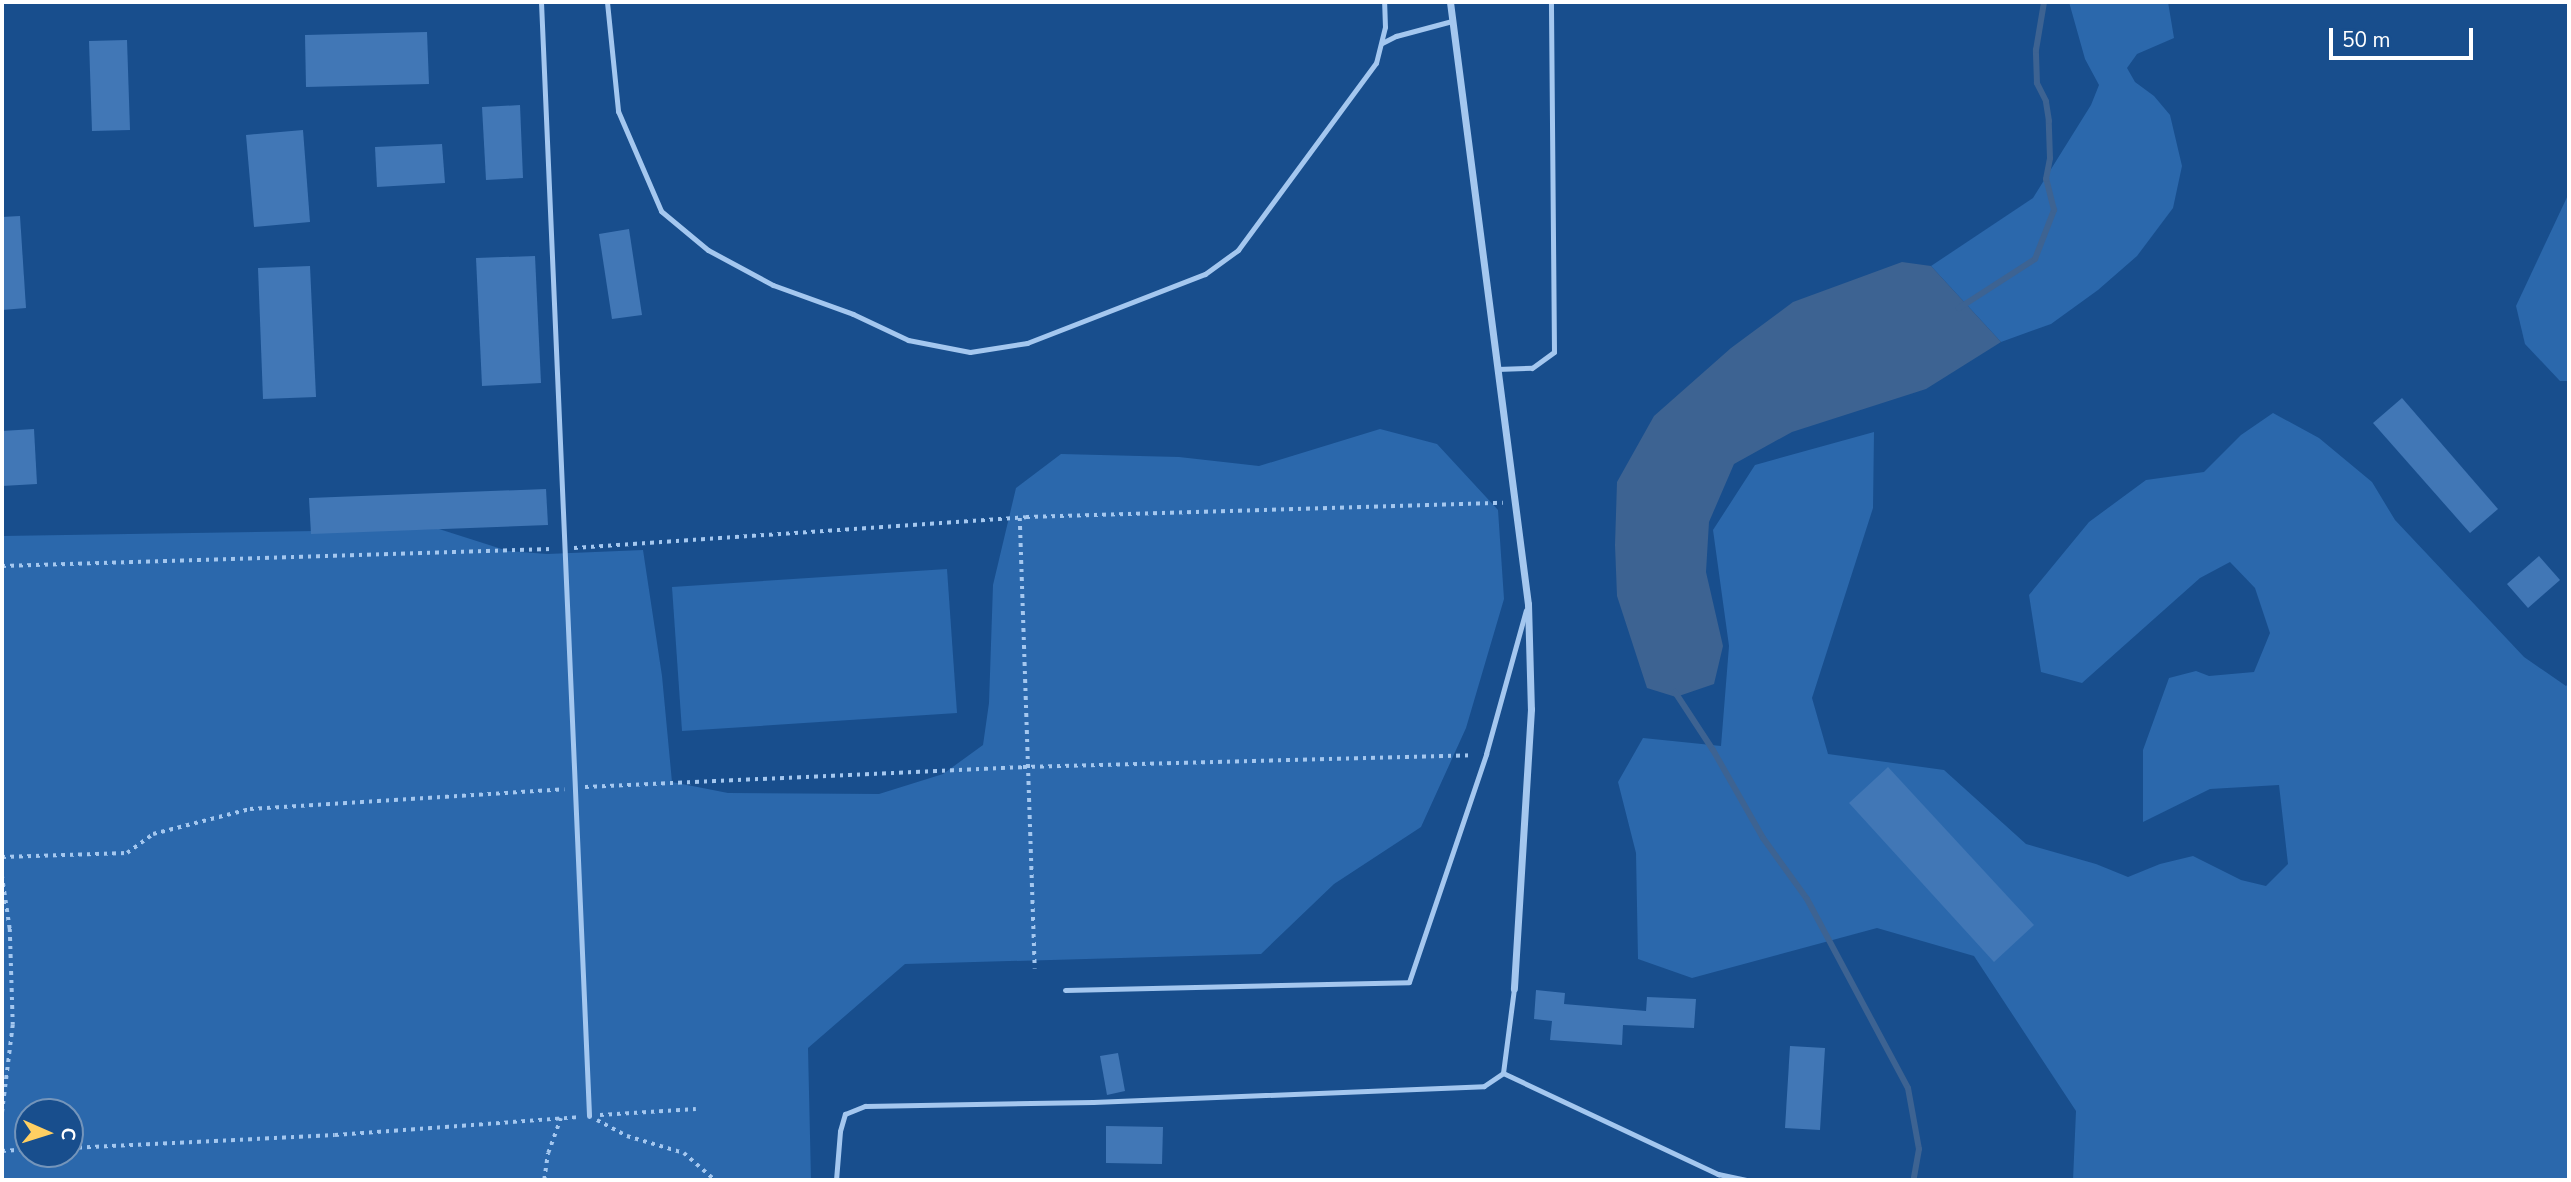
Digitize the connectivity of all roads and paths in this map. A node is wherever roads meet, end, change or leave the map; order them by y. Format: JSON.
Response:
{"nodes":[{"id":1,"x":541,"y":2,"type":"edge"},
{"id":2,"x":607,"y":2,"type":"edge"},
{"id":3,"x":1384,"y":2,"type":"edge"},
{"id":4,"x":1450,"y":2,"type":"edge"},
{"id":5,"x":1551,"y":2,"type":"edge"},
{"id":6,"x":1452,"y":21,"type":"junction"},
{"id":7,"x":1382,"y":43,"type":"junction"},
{"id":8,"x":1497,"y":369,"type":"junction"},
{"id":9,"x":1515,"y":503,"type":"junction"},
{"id":10,"x":1020,"y":518,"type":"junction"},
{"id":11,"x":566,"y":548,"type":"junction"},
{"id":12,"x":2,"y":566,"type":"edge"},
{"id":13,"x":1528,"y":604,"type":"junction"},
{"id":14,"x":1486,"y":754,"type":"junction"},
{"id":15,"x":1029,"y":767,"type":"junction"},
{"id":16,"x":576,"y":788,"type":"junction"},
{"id":17,"x":2,"y":857,"type":"edge"},
{"id":18,"x":2,"y":875,"type":"edge"},
{"id":19,"x":1035,"y":969,"type":"dead end"},
{"id":20,"x":1514,"y":988,"type":"joint"},
{"id":21,"x":1065,"y":990,"type":"dead end"},
{"id":22,"x":1503,"y":1073,"type":"junction"},
{"id":23,"x":696,"y":1110,"type":"dead end"},
{"id":24,"x":2,"y":1114,"type":"edge"},
{"id":25,"x":589,"y":1116,"type":"junction"},
{"id":26,"x":561,"y":1118,"type":"junction"},
{"id":27,"x":84,"y":1146,"type":"edge"},
{"id":28,"x":544,"y":1180,"type":"edge"},
{"id":29,"x":715,"y":1180,"type":"edge"},
{"id":30,"x":836,"y":1180,"type":"edge"},
{"id":31,"x":1747,"y":1180,"type":"edge"}],
"edges":[{"from":1,"to":11,"type":"lane"},
{"from":2,"to":7,"type":"lane"},
{"from":3,"to":7,"type":"lane"},
{"from":4,"to":6,"type":"street"},
{"from":5,"to":8,"type":"lane"},
{"from":6,"to":7,"type":"lane"},
{"from":6,"to":8,"type":"street"},
{"from":8,"to":9,"type":"street"},
{"from":9,"to":10,"type":"path"},
{"from":9,"to":13,"type":"street"},
{"from":10,"to":11,"type":"path"},
{"from":10,"to":15,"type":"path"},
{"from":11,"to":12,"type":"path"},
{"from":11,"to":16,"type":"lane"},
{"from":13,"to":14,"type":"lane"},
{"from":13,"to":20,"type":"street"},
{"from":14,"to":15,"type":"path"},
{"from":14,"to":21,"type":"lane"},
{"from":15,"to":16,"type":"path"},
{"from":15,"to":19,"type":"path"},
{"from":16,"to":17,"type":"path"},
{"from":16,"to":25,"type":"lane"},
{"from":18,"to":24,"type":"path"},
{"from":20,"to":22,"type":"lane"},
{"from":22,"to":30,"type":"lane"},
{"from":22,"to":31,"type":"lane"},
{"from":23,"to":25,"type":"path"},
{"from":25,"to":26,"type":"path"},
{"from":25,"to":29,"type":"path"},
{"from":26,"to":27,"type":"path"},
{"from":26,"to":28,"type":"path"}]}
